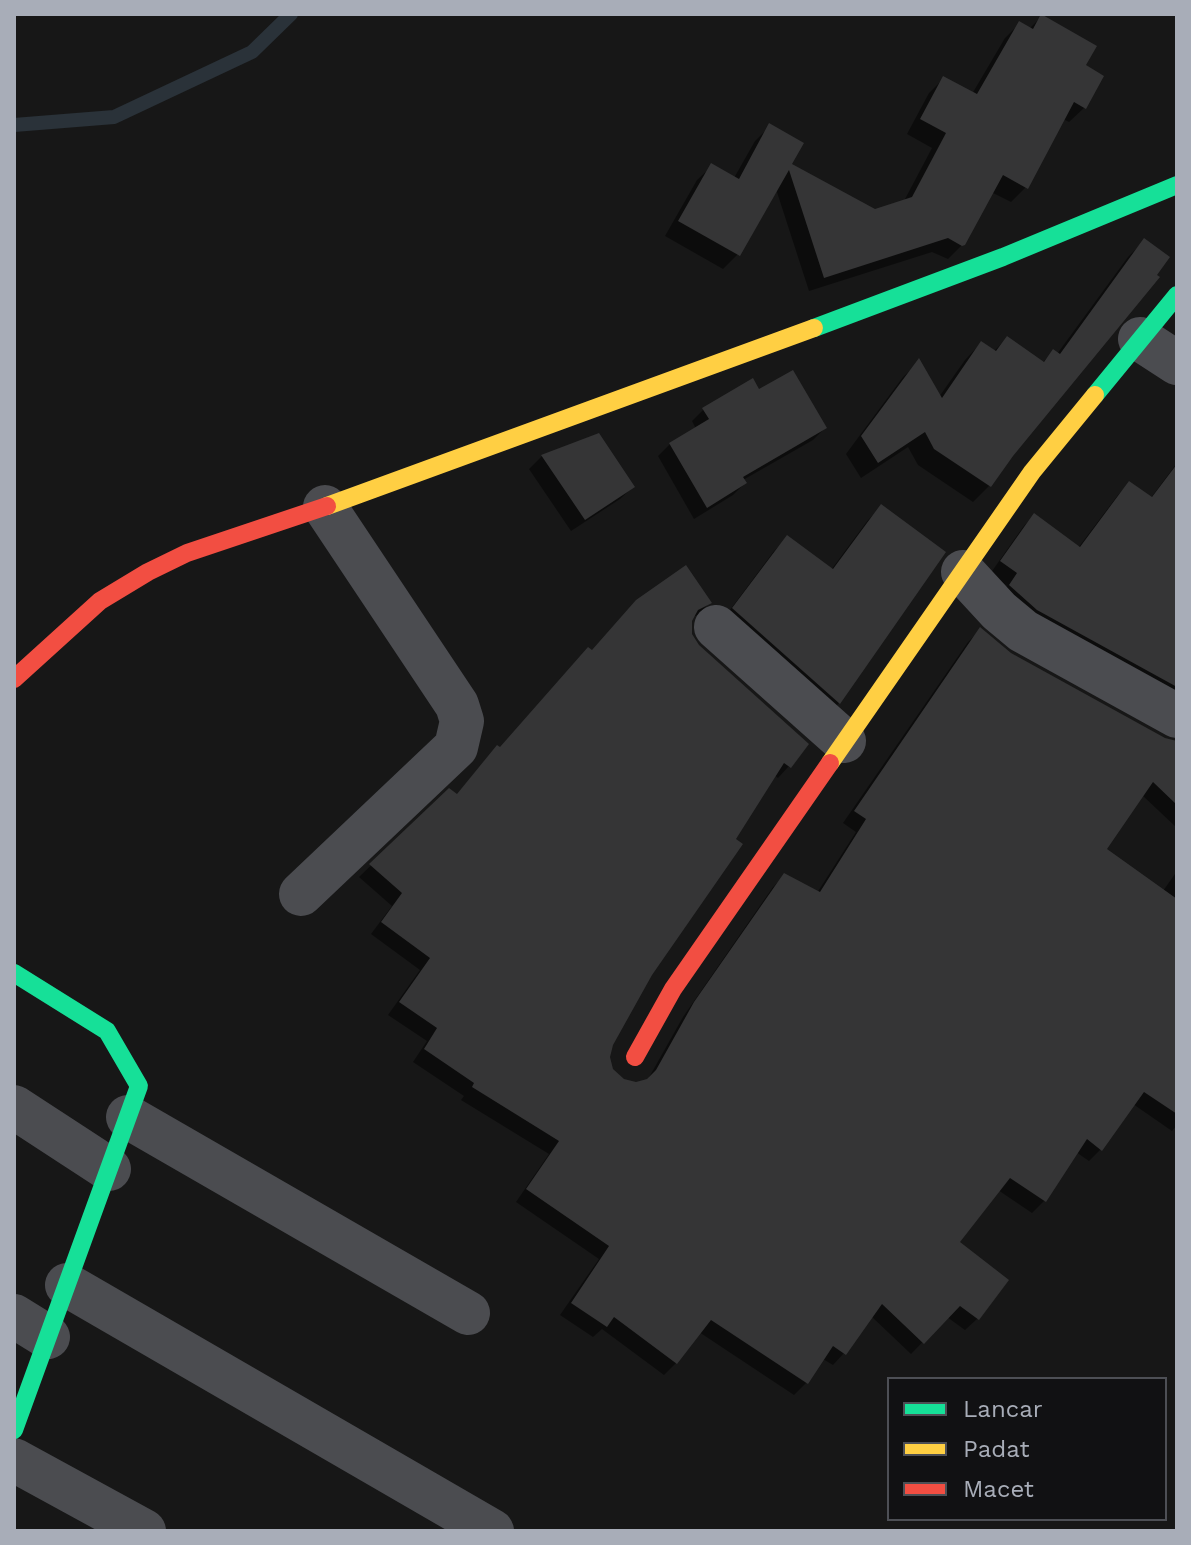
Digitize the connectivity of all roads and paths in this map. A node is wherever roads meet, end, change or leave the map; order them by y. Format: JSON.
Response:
{"nodes":[{"id":1,"x":1177,"y":185,"type":"edge"},
{"id":2,"x":1177,"y":295,"type":"edge"},
{"id":3,"x":1140,"y":339,"type":"junction"},
{"id":4,"x":1177,"y":363,"type":"edge"},
{"id":5,"x":325,"y":507,"type":"junction"},
{"id":6,"x":963,"y":572,"type":"junction"},
{"id":7,"x":716,"y":627,"type":"dead end"},
{"id":8,"x":14,"y":679,"type":"edge"},
{"id":9,"x":1177,"y":716,"type":"edge"},
{"id":10,"x":844,"y":741,"type":"junction"},
{"id":11,"x":301,"y":894,"type":"dead end"},
{"id":12,"x":14,"y":973,"type":"edge"},
{"id":13,"x":635,"y":1057,"type":"dead end"},
{"id":14,"x":14,"y":1107,"type":"edge"},
{"id":15,"x":128,"y":1117,"type":"junction"},
{"id":16,"x":109,"y":1169,"type":"junction"},
{"id":17,"x":67,"y":1285,"type":"junction"},
{"id":18,"x":468,"y":1313,"type":"dead end"},
{"id":19,"x":31,"y":1326,"type":"edge"},
{"id":20,"x":14,"y":1430,"type":"edge"},
{"id":21,"x":14,"y":1460,"type":"edge"},
{"id":22,"x":144,"y":1531,"type":"edge"},
{"id":23,"x":492,"y":1531,"type":"edge"}],
"edges":[{"from":1,"to":5,"type":"street"},
{"from":2,"to":3,"type":"street"},
{"from":3,"to":4,"type":"street"},
{"from":3,"to":6,"type":"street"},
{"from":5,"to":8,"type":"street"},
{"from":5,"to":11,"type":"street"},
{"from":6,"to":9,"type":"street"},
{"from":6,"to":10,"type":"street"},
{"from":7,"to":10,"type":"street"},
{"from":10,"to":13,"type":"street"},
{"from":12,"to":15,"type":"street"},
{"from":14,"to":16,"type":"street"},
{"from":15,"to":16,"type":"street"},
{"from":15,"to":18,"type":"street"},
{"from":16,"to":17,"type":"street"},
{"from":17,"to":19,"type":"street"},
{"from":17,"to":23,"type":"street"},
{"from":19,"to":20,"type":"street"},
{"from":21,"to":22,"type":"street"}]}
